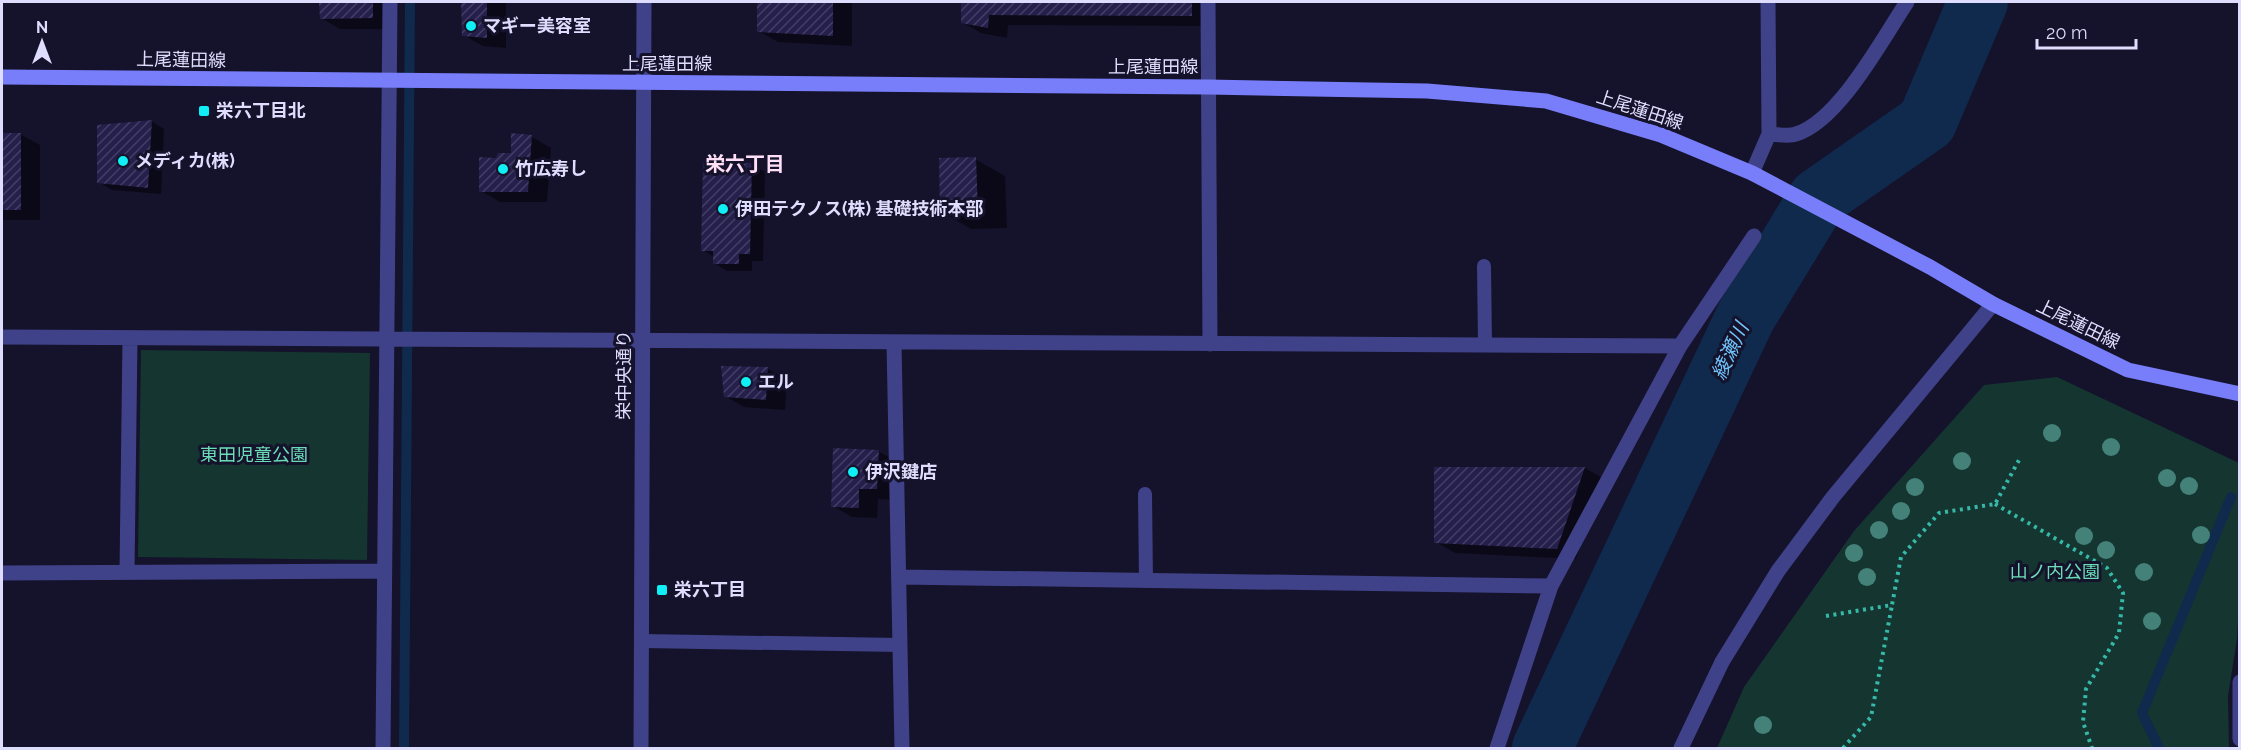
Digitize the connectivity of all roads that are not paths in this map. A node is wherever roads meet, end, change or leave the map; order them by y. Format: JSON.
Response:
{"nodes":[{"id":1,"x":390,"y":2,"type":"edge"},
{"id":2,"x":644,"y":2,"type":"edge"},
{"id":3,"x":1208,"y":2,"type":"edge"},
{"id":4,"x":1768,"y":2,"type":"edge"},
{"id":5,"x":1907,"y":2,"type":"edge"},
{"id":6,"x":2,"y":77,"type":"edge"},
{"id":7,"x":388,"y":82,"type":"junction"},
{"id":8,"x":643,"y":83,"type":"junction"},
{"id":9,"x":1208,"y":87,"type":"junction"},
{"id":10,"x":1769,"y":134,"type":"junction"},
{"id":11,"x":1752,"y":173,"type":"junction"},
{"id":12,"x":1754,"y":236,"type":"dead end"},
{"id":13,"x":1484,"y":266,"type":"dead end"},
{"id":14,"x":1993,"y":304,"type":"junction"},
{"id":15,"x":2,"y":337,"type":"edge"},
{"id":16,"x":129,"y":339,"type":"junction"},
{"id":17,"x":387,"y":340,"type":"junction"},
{"id":18,"x":644,"y":342,"type":"junction"},
{"id":19,"x":894,"y":343,"type":"junction"},
{"id":20,"x":1210,"y":344,"type":"junction"},
{"id":21,"x":1485,"y":345,"type":"junction"},
{"id":22,"x":1680,"y":346,"type":"junction"},
{"id":23,"x":2240,"y":394,"type":"edge"},
{"id":24,"x":1145,"y":494,"type":"dead end"},
{"id":25,"x":383,"y":571,"type":"junction"},
{"id":26,"x":127,"y":572,"type":"junction"},
{"id":27,"x":2,"y":573,"type":"edge"},
{"id":28,"x":898,"y":577,"type":"junction"},
{"id":29,"x":1146,"y":580,"type":"junction"},
{"id":30,"x":1551,"y":586,"type":"junction"},
{"id":31,"x":642,"y":641,"type":"junction"},
{"id":32,"x":900,"y":645,"type":"junction"},
{"id":33,"x":2240,"y":682,"type":"edge"},
{"id":34,"x":2240,"y":739,"type":"edge"},
{"id":35,"x":383,"y":748,"type":"edge"},
{"id":36,"x":641,"y":748,"type":"edge"},
{"id":37,"x":902,"y":748,"type":"edge"},
{"id":38,"x":1497,"y":748,"type":"edge"},
{"id":39,"x":1681,"y":748,"type":"edge"}],
"edges":[{"from":1,"to":7,"type":"street"},
{"from":2,"to":8,"type":"street","name":"栄中央通り"},
{"from":3,"to":9,"type":"street"},
{"from":4,"to":10,"type":"street"},
{"from":5,"to":10,"type":"street"},
{"from":6,"to":7,"type":"main road","name":"上尾蓮田線"},
{"from":7,"to":8,"type":"main road","name":"上尾蓮田線"},
{"from":7,"to":17,"type":"street"},
{"from":8,"to":9,"type":"main road","name":"上尾蓮田線"},
{"from":8,"to":18,"type":"street","name":"栄中央通り"},
{"from":9,"to":11,"type":"main road","name":"上尾蓮田線"},
{"from":9,"to":20,"type":"street"},
{"from":10,"to":11,"type":"street"},
{"from":11,"to":14,"type":"main road","name":"上尾蓮田線"},
{"from":12,"to":22,"type":"street"},
{"from":13,"to":21,"type":"lane"},
{"from":14,"to":23,"type":"main road","name":"上尾蓮田線"},
{"from":14,"to":39,"type":"street"},
{"from":15,"to":16,"type":"street"},
{"from":16,"to":17,"type":"street"},
{"from":16,"to":26,"type":"street"},
{"from":17,"to":18,"type":"street"},
{"from":17,"to":25,"type":"street"},
{"from":18,"to":19,"type":"street"},
{"from":18,"to":31,"type":"street","name":"栄中央通り"},
{"from":19,"to":20,"type":"street"},
{"from":19,"to":28,"type":"street"},
{"from":20,"to":21,"type":"street"},
{"from":21,"to":22,"type":"street"},
{"from":22,"to":30,"type":"street"},
{"from":24,"to":29,"type":"lane"},
{"from":25,"to":26,"type":"street"},
{"from":25,"to":35,"type":"street"},
{"from":26,"to":27,"type":"street"},
{"from":28,"to":29,"type":"street"},
{"from":28,"to":32,"type":"street"},
{"from":29,"to":30,"type":"street"},
{"from":30,"to":38,"type":"street"},
{"from":31,"to":32,"type":"lane"},
{"from":31,"to":36,"type":"street","name":"栄中央通り"},
{"from":32,"to":37,"type":"street"},
{"from":33,"to":34,"type":"street"}]}
